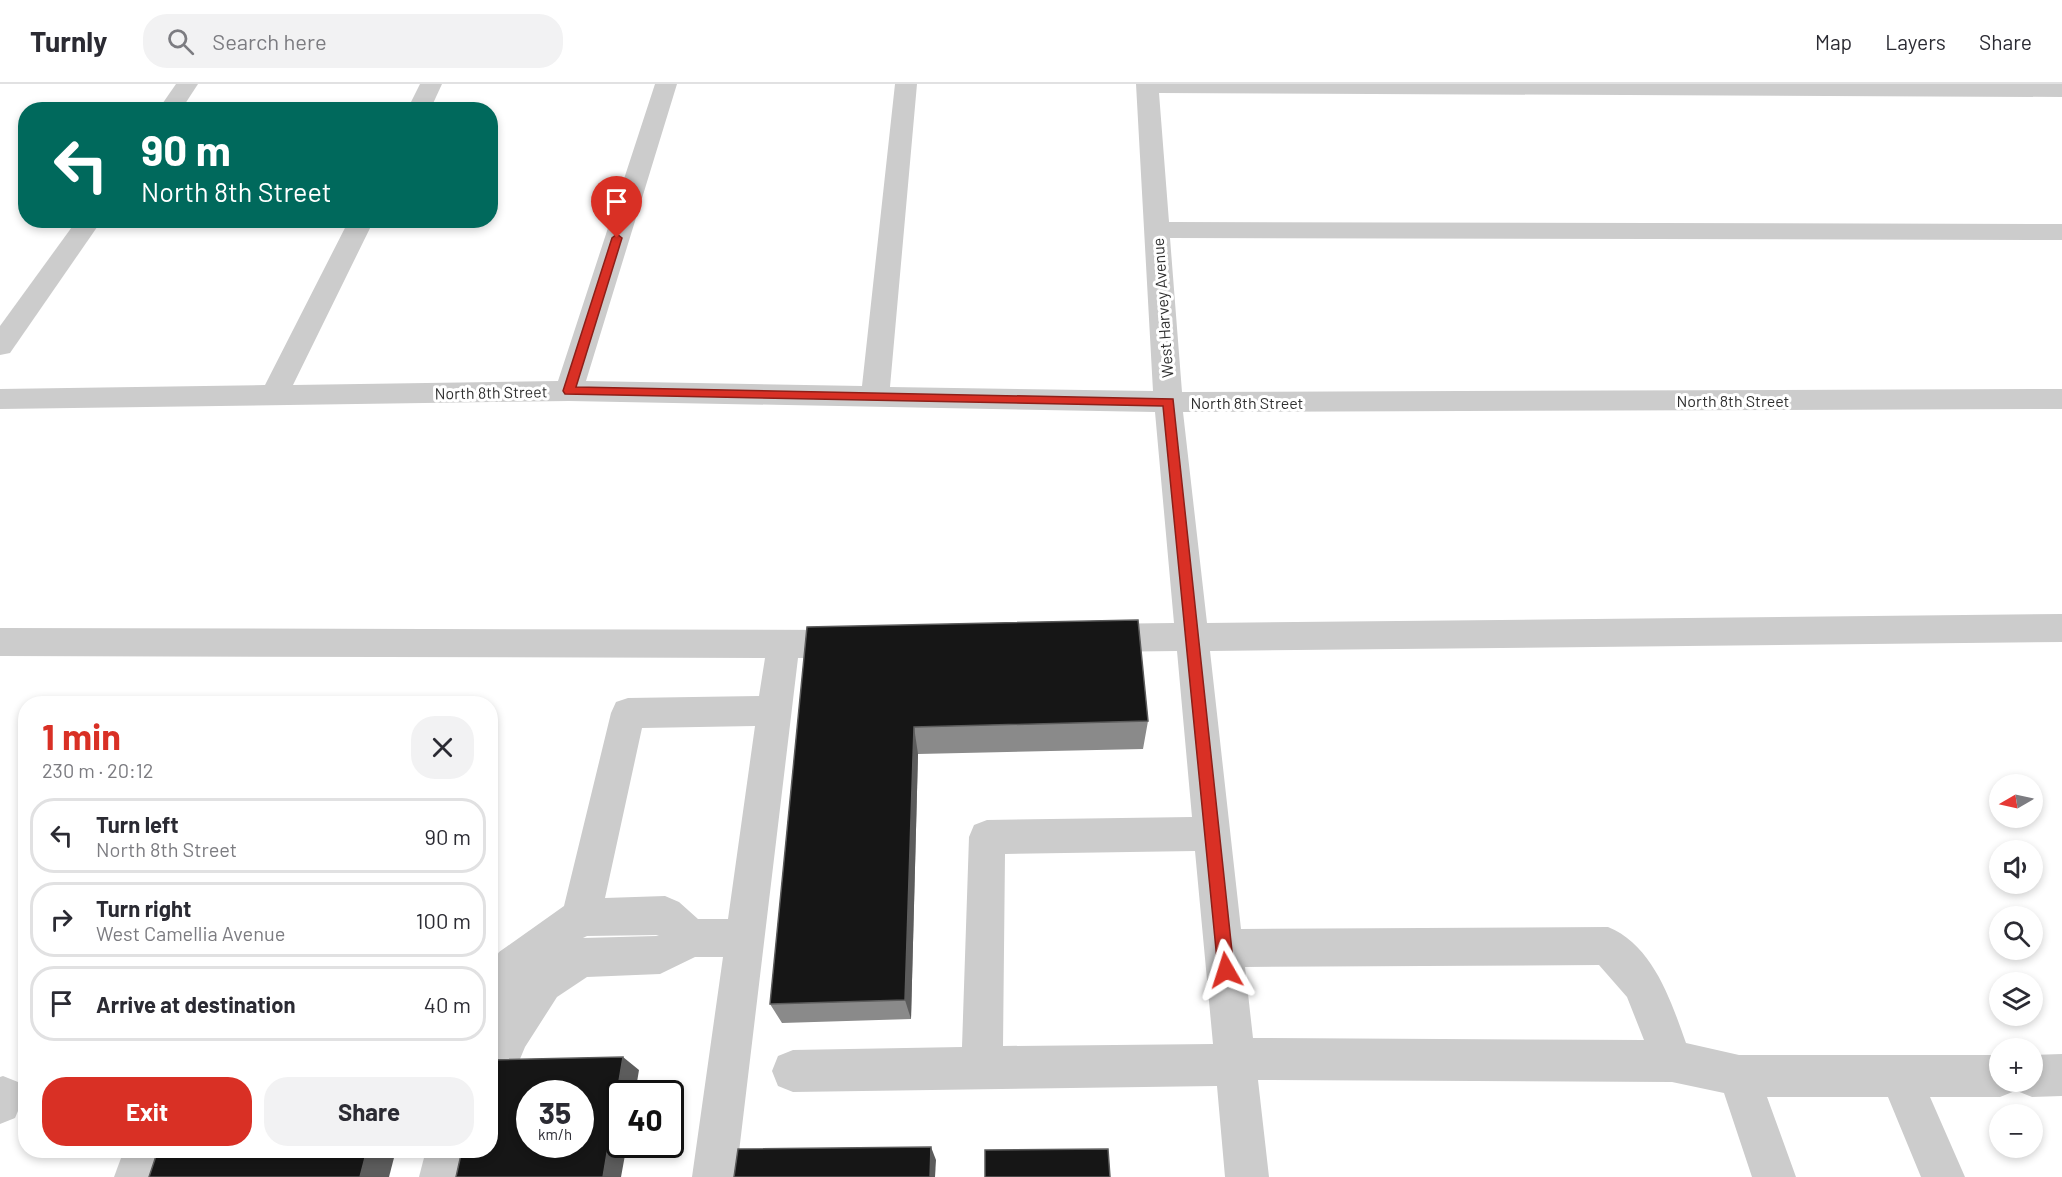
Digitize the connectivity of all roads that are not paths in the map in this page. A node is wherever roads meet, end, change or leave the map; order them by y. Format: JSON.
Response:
{"nodes":[{"id":1,"x":187,"y":84,"type":"edge"},
{"id":2,"x":431,"y":84,"type":"edge"},
{"id":3,"x":666,"y":84,"type":"edge"},
{"id":4,"x":906,"y":84,"type":"edge"},
{"id":5,"x":1147,"y":85,"type":"edge"},
{"id":6,"x":2062,"y":90,"type":"edge"},
{"id":7,"x":175,"y":102,"type":"edge"},
{"id":8,"x":422,"y":102,"type":"edge"},
{"id":9,"x":84,"y":228,"type":"edge"},
{"id":10,"x":358,"y":228,"type":"edge"},
{"id":11,"x":1157,"y":230,"type":"junction"},
{"id":12,"x":2062,"y":231,"type":"edge"},
{"id":13,"x":0,"y":346,"type":"edge"},
{"id":14,"x":569,"y":391,"type":"junction"},
{"id":15,"x":274,"y":395,"type":"junction"},
{"id":16,"x":875,"y":397,"type":"junction"},
{"id":17,"x":0,"y":399,"type":"edge"},
{"id":18,"x":2062,"y":399,"type":"edge"},
{"id":19,"x":1168,"y":402,"type":"junction"},
{"id":20,"x":2062,"y":628,"type":"edge"},
{"id":21,"x":1192,"y":636,"type":"junction"},
{"id":22,"x":1064,"y":639,"type":"edge"},
{"id":23,"x":0,"y":642,"type":"edge"},
{"id":24,"x":877,"y":643,"type":"edge"},
{"id":25,"x":783,"y":645,"type":"junction"},
{"id":26,"x":775,"y":711,"type":"junction"},
{"id":27,"x":1212,"y":834,"type":"junction"},
{"id":28,"x":581,"y":918,"type":"junction"},
{"id":29,"x":691,"y":938,"type":"junction"},
{"id":30,"x":746,"y":938,"type":"junction"},
{"id":31,"x":1224,"y":948,"type":"junction"},
{"id":32,"x":498,"y":993,"type":"edge"},
{"id":33,"x":1672,"y":1061,"type":"junction"},
{"id":34,"x":498,"y":1062,"type":"edge"},
{"id":35,"x":1236,"y":1062,"type":"junction"},
{"id":36,"x":982,"y":1068,"type":"junction"},
{"id":37,"x":792,"y":1071,"type":"dead end"},
{"id":38,"x":2062,"y":1075,"type":"edge"},
{"id":39,"x":1739,"y":1076,"type":"junction"},
{"id":40,"x":1989,"y":1076,"type":"edge"},
{"id":41,"x":2043,"y":1076,"type":"edge"},
{"id":42,"x":1901,"y":1078,"type":"junction"},
{"id":43,"x":143,"y":1158,"type":"edge"},
{"id":44,"x":446,"y":1158,"type":"edge"},
{"id":45,"x":471,"y":1158,"type":"edge"},
{"id":46,"x":136,"y":1177,"type":"edge"},
{"id":47,"x":441,"y":1177,"type":"edge"},
{"id":48,"x":466,"y":1177,"type":"edge"},
{"id":49,"x":714,"y":1177,"type":"edge"},
{"id":50,"x":1247,"y":1177,"type":"edge"},
{"id":51,"x":1774,"y":1177,"type":"edge"},
{"id":52,"x":1942,"y":1177,"type":"edge"}],
"edges":[{"from":1,"to":7,"type":"street"},
{"from":2,"to":8,"type":"street"},
{"from":3,"to":14,"type":"street"},
{"from":4,"to":16,"type":"street"},
{"from":5,"to":6,"type":"street"},
{"from":5,"to":11,"type":"street","name":"West Harvey Avenue"},
{"from":9,"to":13,"type":"street"},
{"from":10,"to":15,"type":"street"},
{"from":11,"to":12,"type":"street"},
{"from":11,"to":19,"type":"street","name":"West Harvey Avenue"},
{"from":14,"to":15,"type":"street","name":"North 8th Street"},
{"from":14,"to":16,"type":"street","name":"North 8th Street"},
{"from":15,"to":17,"type":"street","name":"North 8th Street"},
{"from":16,"to":19,"type":"street","name":"North 8th Street"},
{"from":18,"to":19,"type":"street","name":"North 8th Street"},
{"from":19,"to":21,"type":"street","name":"West Harvey Avenue"},
{"from":20,"to":21,"type":"street"},
{"from":21,"to":22,"type":"street"},
{"from":21,"to":27,"type":"street","name":"West Harvey Avenue"},
{"from":23,"to":25,"type":"street"},
{"from":24,"to":25,"type":"street"},
{"from":25,"to":26,"type":"street"},
{"from":26,"to":28,"type":"street"},
{"from":26,"to":30,"type":"street"},
{"from":27,"to":31,"type":"street","name":"West Harvey Avenue"},
{"from":27,"to":36,"type":"street"},
{"from":28,"to":29,"type":"street"},
{"from":28,"to":32,"type":"street"},
{"from":29,"to":30,"type":"street"},
{"from":29,"to":34,"type":"street"},
{"from":30,"to":49,"type":"street"},
{"from":31,"to":33,"type":"street"},
{"from":31,"to":35,"type":"street","name":"West Harvey Avenue"},
{"from":33,"to":35,"type":"street"},
{"from":33,"to":39,"type":"street"},
{"from":35,"to":36,"type":"street"},
{"from":35,"to":50,"type":"street","name":"West Harvey Avenue"},
{"from":36,"to":37,"type":"street"},
{"from":38,"to":41,"type":"street"},
{"from":39,"to":42,"type":"street"},
{"from":39,"to":51,"type":"street"},
{"from":40,"to":42,"type":"street"},
{"from":42,"to":52,"type":"street"},
{"from":43,"to":46,"type":"street"},
{"from":44,"to":47,"type":"street"},
{"from":45,"to":48,"type":"street"}]}
